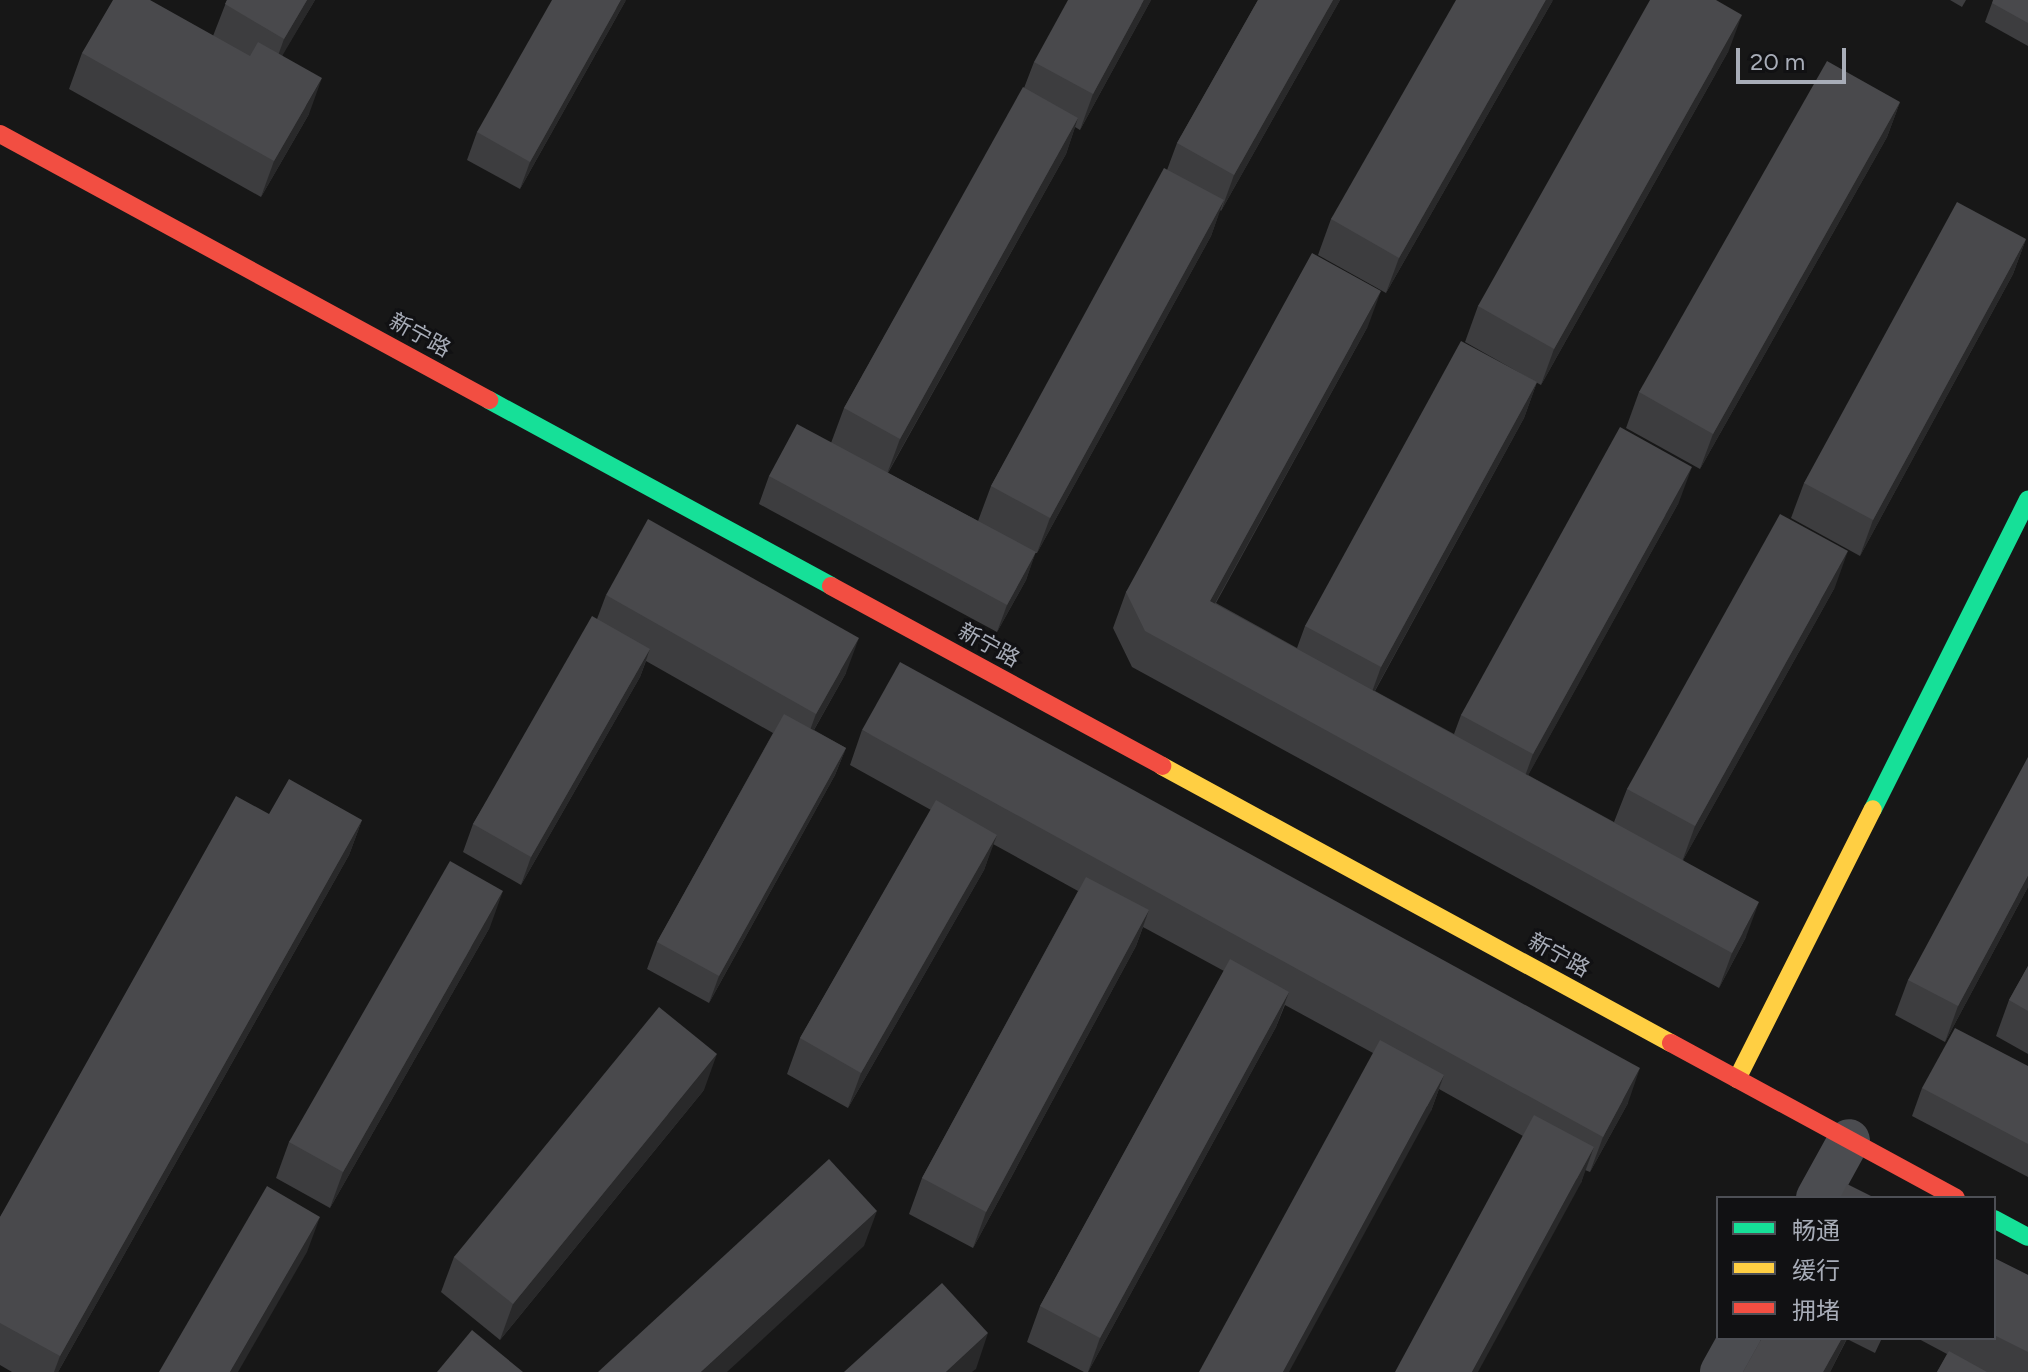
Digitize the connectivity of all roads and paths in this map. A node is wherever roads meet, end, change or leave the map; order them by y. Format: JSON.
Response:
{"nodes":[{"id":1,"x":0,"y":134,"type":"edge"},
{"id":2,"x":2028,"y":500,"type":"edge"},
{"id":3,"x":1737,"y":1079,"type":"junction"},
{"id":4,"x":1849,"y":1140,"type":"junction"},
{"id":5,"x":1818,"y":1196,"type":"edge"},
{"id":6,"x":1952,"y":1196,"type":"edge"},
{"id":7,"x":1996,"y":1220,"type":"edge"},
{"id":8,"x":2028,"y":1237,"type":"edge"},
{"id":9,"x":1739,"y":1340,"type":"edge"},
{"id":10,"x":1721,"y":1372,"type":"edge"}],
"edges":[{"from":1,"to":3,"type":"street","name":"新宁路"},
{"from":2,"to":3,"type":"street"},
{"from":3,"to":4,"type":"street","name":"新宁路"},
{"from":4,"to":5,"type":"street"},
{"from":4,"to":6,"type":"street","name":"新宁路"},
{"from":7,"to":8,"type":"street"},
{"from":9,"to":10,"type":"street"}]}
